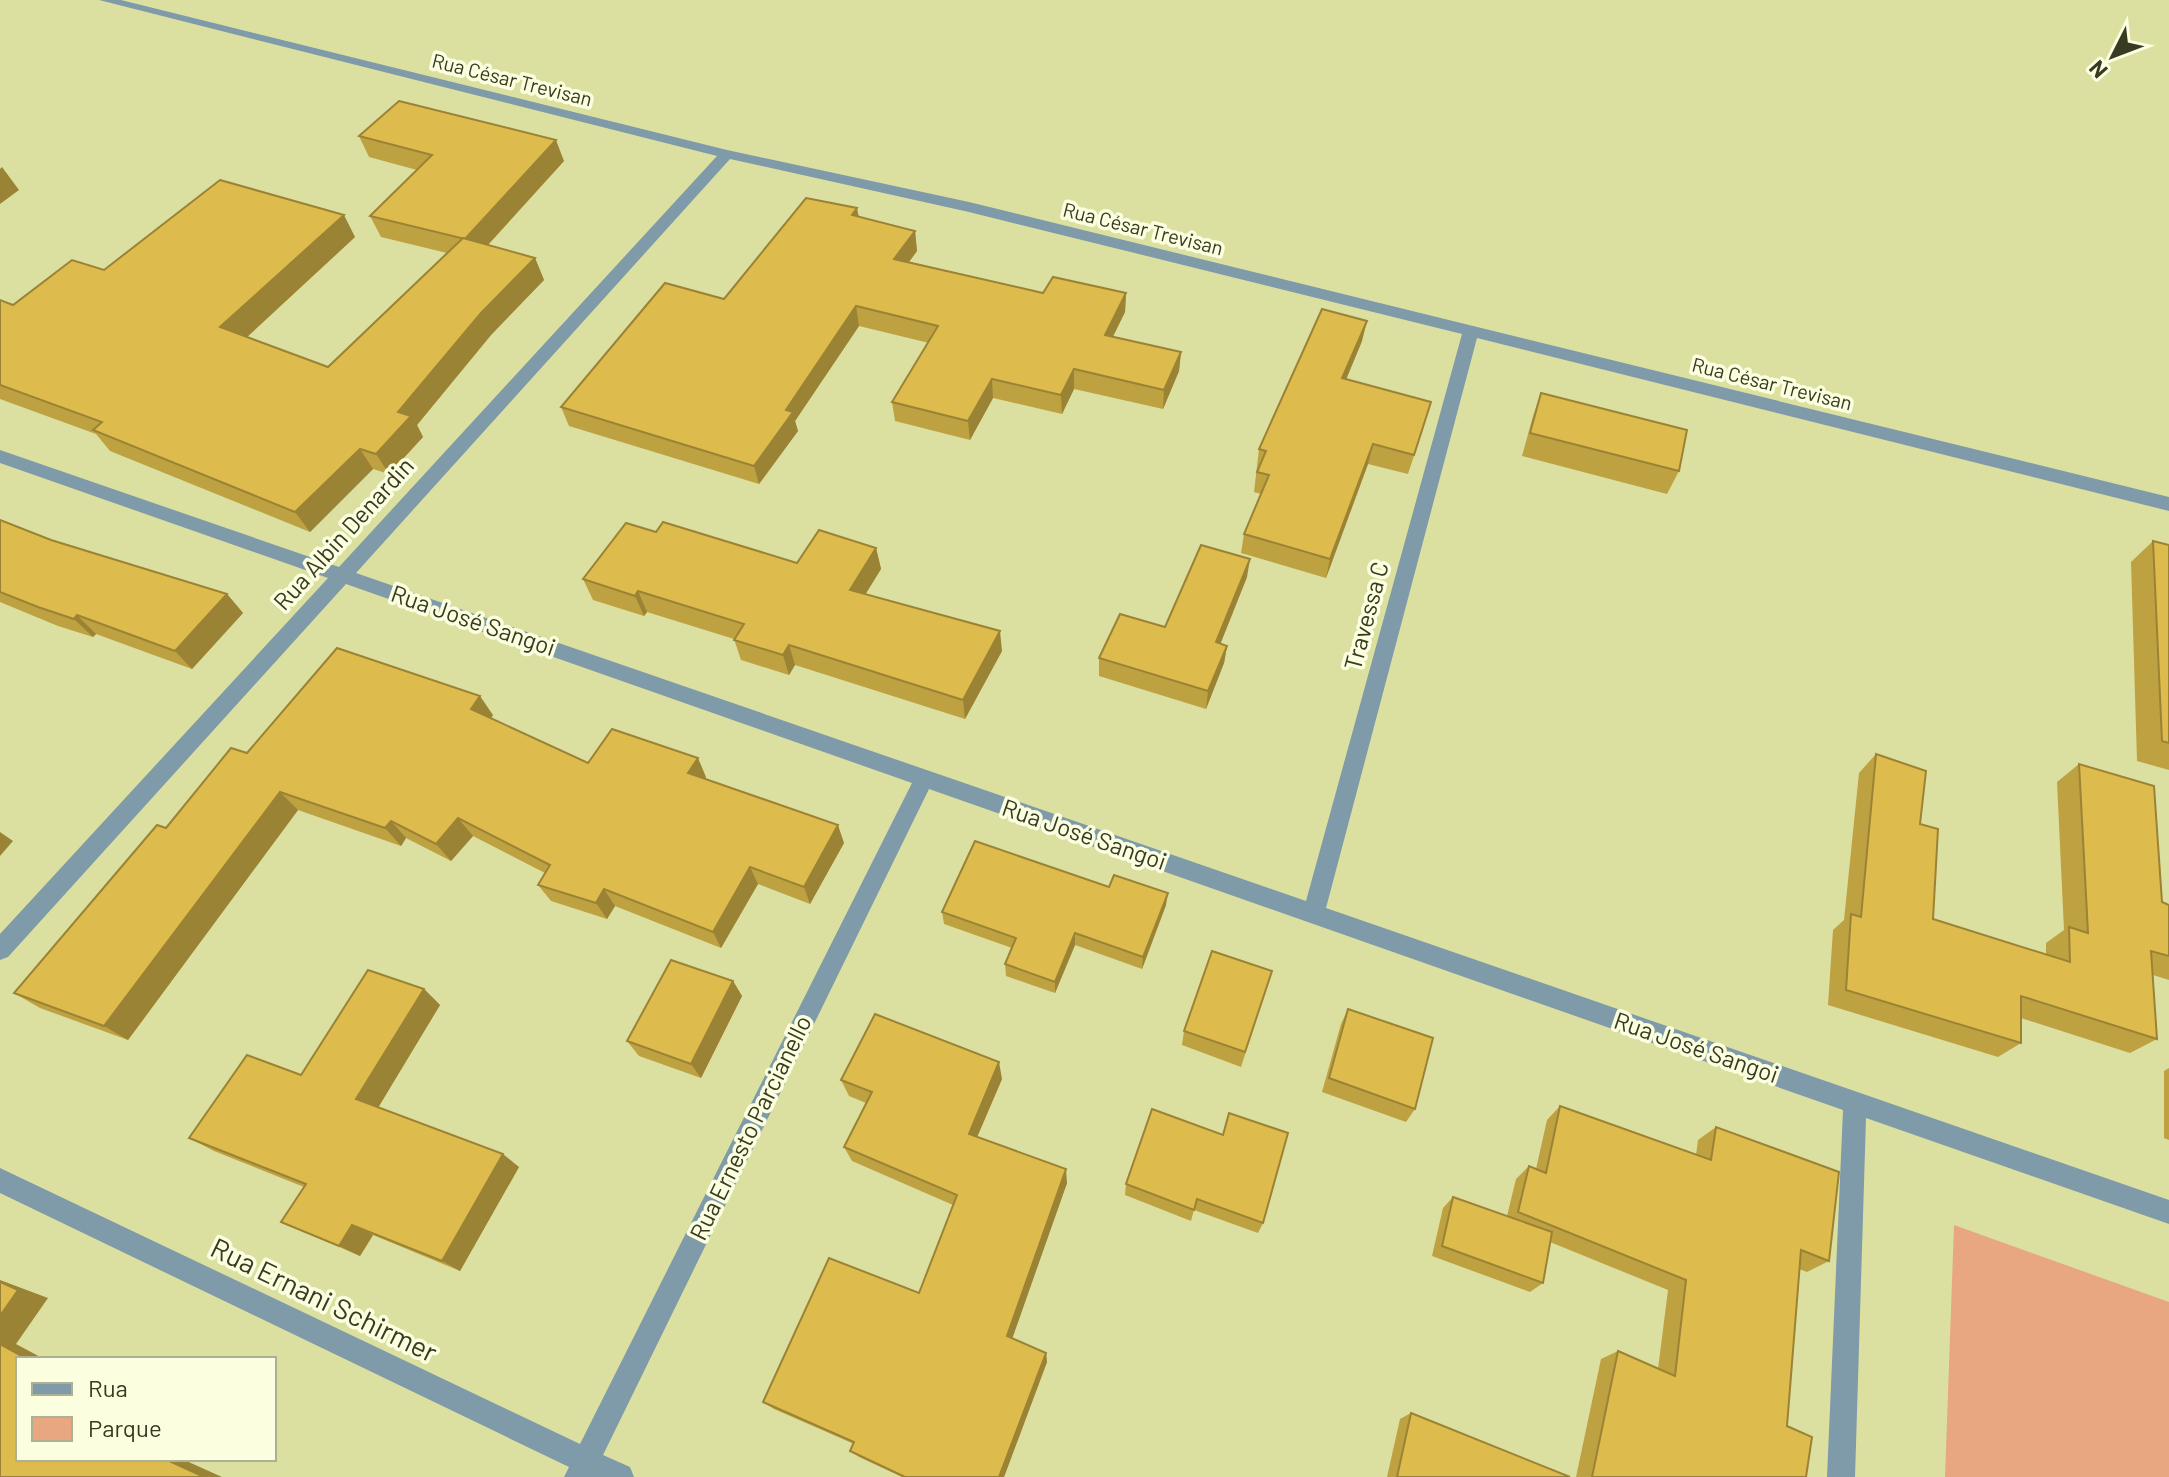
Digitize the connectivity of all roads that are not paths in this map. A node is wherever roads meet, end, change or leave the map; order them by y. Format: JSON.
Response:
{"nodes":[{"id":1,"x":105,"y":0,"type":"edge"},
{"id":2,"x":727,"y":154,"type":"junction"},
{"id":3,"x":1471,"y":330,"type":"junction"},
{"id":4,"x":0,"y":456,"type":"edge"},
{"id":5,"x":2169,"y":504,"type":"edge"},
{"id":6,"x":342,"y":575,"type":"junction"},
{"id":7,"x":924,"y":779,"type":"junction"},
{"id":8,"x":1313,"y":915,"type":"junction"},
{"id":9,"x":0,"y":950,"type":"edge"},
{"id":10,"x":1855,"y":1104,"type":"junction"},
{"id":11,"x":0,"y":1180,"type":"edge"},
{"id":12,"x":2169,"y":1212,"type":"edge"},
{"id":13,"x":582,"y":1469,"type":"edge"},
{"id":14,"x":620,"y":1477,"type":"edge"},
{"id":15,"x":1841,"y":1477,"type":"edge"}],
"edges":[{"from":1,"to":2,"type":"street","name":"Rua César Trevisan"},
{"from":2,"to":3,"type":"street","name":"Rua César Trevisan"},
{"from":2,"to":6,"type":"street","name":"Rua Albin Denardin"},
{"from":3,"to":5,"type":"street","name":"Rua César Trevisan"},
{"from":3,"to":8,"type":"street","name":"Travessa C"},
{"from":4,"to":6,"type":"street","name":"Rua José Sangoi"},
{"from":6,"to":7,"type":"street","name":"Rua José Sangoi"},
{"from":6,"to":9,"type":"street","name":"Rua Albin Denardin"},
{"from":7,"to":8,"type":"street","name":"Rua José Sangoi"},
{"from":7,"to":13,"type":"street","name":"Rua Ernesto Parcianello"},
{"from":8,"to":10,"type":"street","name":"Rua José Sangoi"},
{"from":10,"to":12,"type":"street","name":"Rua José Sangoi"},
{"from":10,"to":15,"type":"street"},
{"from":11,"to":13,"type":"street","name":"Rua Ernani Schirmer"},
{"from":13,"to":14,"type":"street","name":"Rua Ernani Schirmer"}]}
